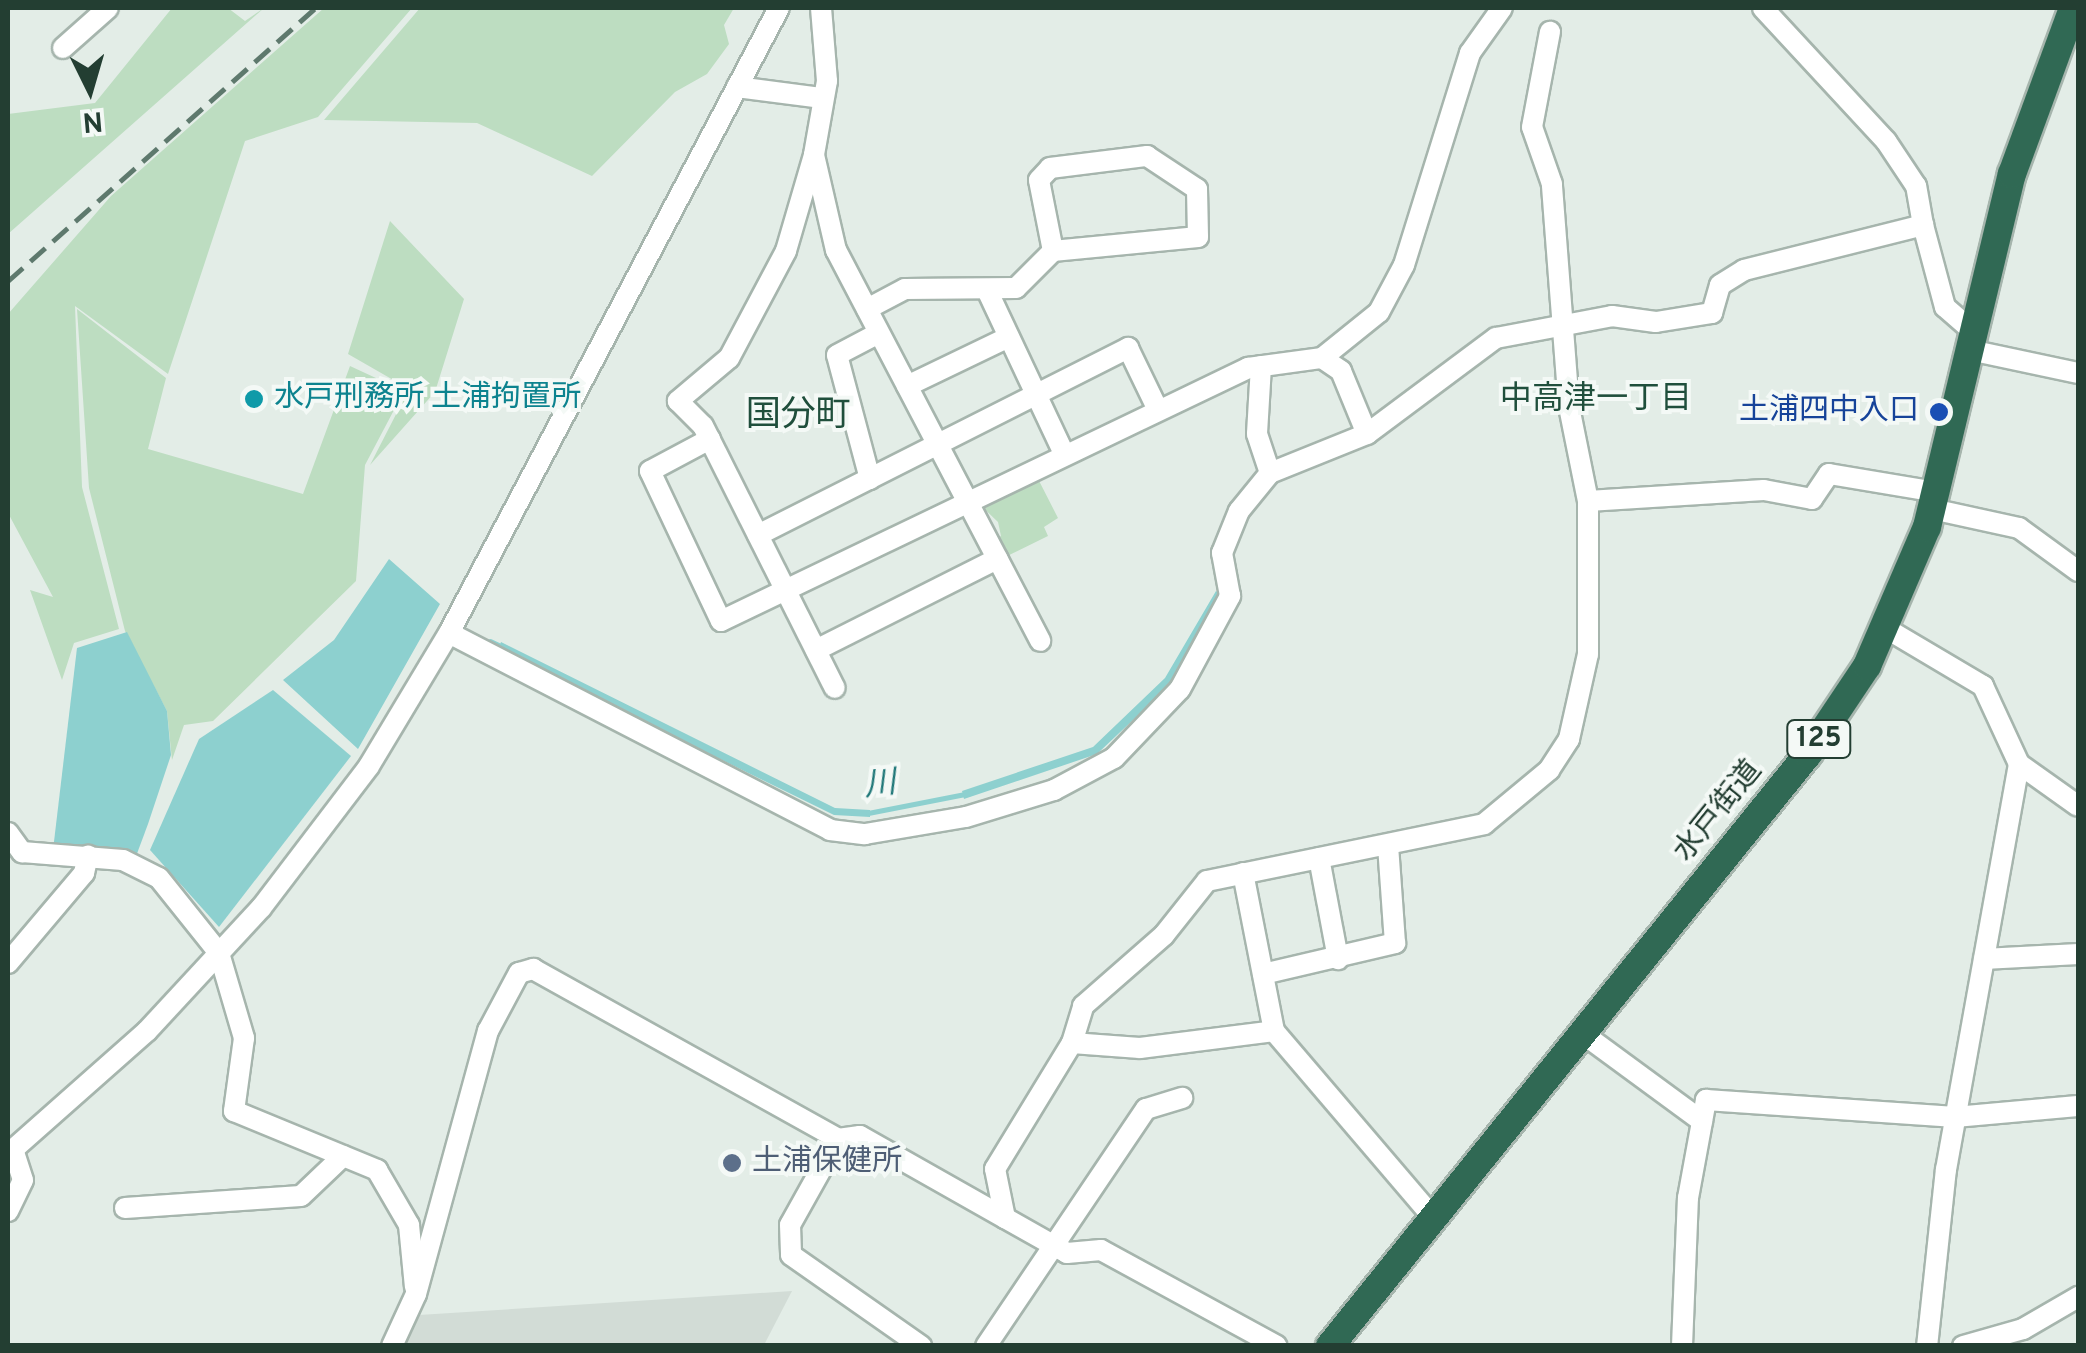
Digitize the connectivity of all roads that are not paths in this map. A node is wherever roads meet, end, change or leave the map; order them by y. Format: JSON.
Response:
{"nodes":[{"id":1,"x":108,"y":8,"type":"edge"},
{"id":2,"x":779,"y":8,"type":"edge"},
{"id":3,"x":821,"y":8,"type":"edge"},
{"id":4,"x":1763,"y":8,"type":"edge"},
{"id":5,"x":2073,"y":8,"type":"edge"},
{"id":6,"x":1491,"y":11,"type":"edge"},
{"id":7,"x":1550,"y":32,"type":"dead end"},
{"id":8,"x":63,"y":48,"type":"dead end"},
{"id":9,"x":737,"y":86,"type":"junction"},
{"id":10,"x":822,"y":98,"type":"junction"},
{"id":11,"x":814,"y":155,"type":"junction"},
{"id":12,"x":1923,"y":225,"type":"junction"},
{"id":13,"x":1053,"y":251,"type":"junction"},
{"id":14,"x":987,"y":290,"type":"junction"},
{"id":15,"x":867,"y":309,"type":"junction"},
{"id":16,"x":1568,"y":324,"type":"junction"},
{"id":17,"x":879,"y":333,"type":"junction"},
{"id":18,"x":1009,"y":336,"type":"junction"},
{"id":19,"x":1972,"y":341,"type":"junction"},
{"id":20,"x":1322,"y":358,"type":"junction"},
{"id":21,"x":1261,"y":366,"type":"junction"},
{"id":22,"x":2078,"y":373,"type":"edge"},
{"id":23,"x":907,"y":386,"type":"junction"},
{"id":24,"x":1036,"y":394,"type":"junction"},
{"id":25,"x":1158,"y":410,"type":"junction"},
{"id":26,"x":1367,"y":434,"type":"junction"},
{"id":27,"x":710,"y":440,"type":"junction"},
{"id":28,"x":938,"y":444,"type":"junction"},
{"id":29,"x":1064,"y":454,"type":"junction"},
{"id":30,"x":1270,"y":472,"type":"junction"},
{"id":31,"x":870,"y":478,"type":"junction"},
{"id":32,"x":966,"y":499,"type":"junction"},
{"id":33,"x":1935,"y":500,"type":"junction"},
{"id":34,"x":1588,"y":501,"type":"junction"},
{"id":35,"x":758,"y":536,"type":"junction"},
{"id":36,"x":998,"y":558,"type":"junction"},
{"id":37,"x":2078,"y":572,"type":"edge"},
{"id":38,"x":787,"y":592,"type":"junction"},
{"id":39,"x":1886,"y":629,"type":"junction"},
{"id":40,"x":449,"y":632,"type":"junction"},
{"id":41,"x":1040,"y":641,"type":"dead end"},
{"id":42,"x":816,"y":650,"type":"junction"},
{"id":43,"x":836,"y":688,"type":"dead end"},
{"id":44,"x":2019,"y":764,"type":"junction"},
{"id":45,"x":2078,"y":806,"type":"edge"},
{"id":46,"x":8,"y":833,"type":"edge"},
{"id":47,"x":1388,"y":845,"type":"junction"},
{"id":48,"x":88,"y":855,"type":"junction"},
{"id":49,"x":1319,"y":858,"type":"junction"},
{"id":50,"x":1243,"y":873,"type":"junction"},
{"id":51,"x":219,"y":954,"type":"junction"},
{"id":52,"x":2078,"y":954,"type":"edge"},
{"id":53,"x":1338,"y":959,"type":"junction"},
{"id":54,"x":1984,"y":959,"type":"junction"},
{"id":55,"x":8,"y":963,"type":"edge"},
{"id":56,"x":1263,"y":974,"type":"junction"},
{"id":57,"x":1274,"y":1031,"type":"junction"},
{"id":58,"x":1582,"y":1033,"type":"junction"},
{"id":59,"x":1072,"y":1043,"type":"junction"},
{"id":60,"x":1182,"y":1098,"type":"dead end"},
{"id":61,"x":2078,"y":1106,"type":"edge"},
{"id":62,"x":1955,"y":1117,"type":"junction"},
{"id":63,"x":1702,"y":1121,"type":"junction"},
{"id":64,"x":838,"y":1139,"type":"junction"},
{"id":65,"x":10,"y":1152,"type":"edge"},
{"id":66,"x":342,"y":1156,"type":"junction"},
{"id":67,"x":125,"y":1208,"type":"dead end"},
{"id":68,"x":8,"y":1211,"type":"edge"},
{"id":69,"x":1432,"y":1216,"type":"junction"},
{"id":70,"x":1006,"y":1218,"type":"junction"},
{"id":71,"x":1050,"y":1246,"type":"junction"},
{"id":72,"x":416,"y":1294,"type":"junction"},
{"id":73,"x":2078,"y":1297,"type":"edge"},
{"id":74,"x":392,"y":1346,"type":"edge"},
{"id":75,"x":921,"y":1346,"type":"edge"},
{"id":76,"x":986,"y":1346,"type":"edge"},
{"id":77,"x":1278,"y":1346,"type":"edge"},
{"id":78,"x":1330,"y":1346,"type":"edge"},
{"id":79,"x":1682,"y":1346,"type":"edge"},
{"id":80,"x":1927,"y":1346,"type":"edge"},
{"id":81,"x":1964,"y":1346,"type":"edge"}],
"edges":[{"from":1,"to":8,"type":"street"},
{"from":2,"to":9,"type":"street"},
{"from":3,"to":10,"type":"street"},
{"from":4,"to":12,"type":"street"},
{"from":5,"to":19,"type":"highway","name":"水戸街道","number":"125"},
{"from":6,"to":20,"type":"street"},
{"from":7,"to":16,"type":"street"},
{"from":9,"to":10,"type":"street"},
{"from":9,"to":40,"type":"street"},
{"from":10,"to":11,"type":"street"},
{"from":11,"to":15,"type":"street"},
{"from":11,"to":27,"type":"street"},
{"from":12,"to":16,"type":"street"},
{"from":12,"to":19,"type":"street"},
{"from":13,"to":13,"type":"street"},
{"from":13,"to":14,"type":"street"},
{"from":14,"to":15,"type":"street"},
{"from":14,"to":18,"type":"street"},
{"from":15,"to":17,"type":"street"},
{"from":16,"to":26,"type":"street"},
{"from":16,"to":34,"type":"street"},
{"from":17,"to":23,"type":"street"},
{"from":17,"to":31,"type":"street"},
{"from":18,"to":23,"type":"street"},
{"from":18,"to":24,"type":"street"},
{"from":19,"to":22,"type":"street"},
{"from":19,"to":33,"type":"highway","name":"水戸街道","number":"125"},
{"from":20,"to":21,"type":"street"},
{"from":20,"to":26,"type":"street"},
{"from":21,"to":25,"type":"street"},
{"from":21,"to":30,"type":"street"},
{"from":23,"to":28,"type":"street"},
{"from":24,"to":25,"type":"street"},
{"from":24,"to":28,"type":"street"},
{"from":24,"to":29,"type":"street"},
{"from":25,"to":29,"type":"street"},
{"from":26,"to":30,"type":"street"},
{"from":27,"to":35,"type":"street"},
{"from":27,"to":38,"type":"street"},
{"from":28,"to":31,"type":"street"},
{"from":28,"to":32,"type":"street"},
{"from":29,"to":32,"type":"street"},
{"from":30,"to":40,"type":"street"},
{"from":31,"to":35,"type":"street"},
{"from":32,"to":36,"type":"street"},
{"from":32,"to":38,"type":"street"},
{"from":33,"to":34,"type":"street"},
{"from":33,"to":37,"type":"street"},
{"from":33,"to":39,"type":"highway","name":"水戸街道","number":"125"},
{"from":34,"to":47,"type":"street"},
{"from":35,"to":38,"type":"street"},
{"from":36,"to":41,"type":"street"},
{"from":36,"to":42,"type":"street"},
{"from":38,"to":42,"type":"street"},
{"from":39,"to":44,"type":"street"},
{"from":39,"to":58,"type":"highway","name":"水戸街道","number":"125"},
{"from":40,"to":51,"type":"street"},
{"from":42,"to":43,"type":"street"},
{"from":44,"to":45,"type":"street"},
{"from":44,"to":54,"type":"street"},
{"from":46,"to":48,"type":"street"},
{"from":47,"to":49,"type":"street"},
{"from":47,"to":53,"type":"street"},
{"from":48,"to":51,"type":"street"},
{"from":48,"to":55,"type":"street"},
{"from":49,"to":50,"type":"street"},
{"from":49,"to":53,"type":"street"},
{"from":50,"to":56,"type":"street"},
{"from":50,"to":59,"type":"street"},
{"from":51,"to":65,"type":"street"},
{"from":51,"to":66,"type":"street"},
{"from":52,"to":54,"type":"street"},
{"from":53,"to":56,"type":"street"},
{"from":54,"to":62,"type":"street"},
{"from":56,"to":57,"type":"street"},
{"from":57,"to":59,"type":"street"},
{"from":57,"to":69,"type":"street"},
{"from":58,"to":63,"type":"street"},
{"from":58,"to":69,"type":"highway","name":"水戸街道","number":"125"},
{"from":59,"to":70,"type":"street"},
{"from":60,"to":71,"type":"street"},
{"from":61,"to":62,"type":"street"},
{"from":62,"to":63,"type":"street"},
{"from":62,"to":80,"type":"street"},
{"from":63,"to":79,"type":"street"},
{"from":64,"to":70,"type":"street"},
{"from":64,"to":72,"type":"street"},
{"from":64,"to":75,"type":"street"},
{"from":65,"to":68,"type":"street"},
{"from":66,"to":67,"type":"street"},
{"from":66,"to":72,"type":"street"},
{"from":69,"to":78,"type":"highway","name":"水戸街道","number":"125"},
{"from":70,"to":71,"type":"street"},
{"from":71,"to":76,"type":"street"},
{"from":71,"to":77,"type":"street"},
{"from":72,"to":74,"type":"street"},
{"from":73,"to":81,"type":"street"}]}
